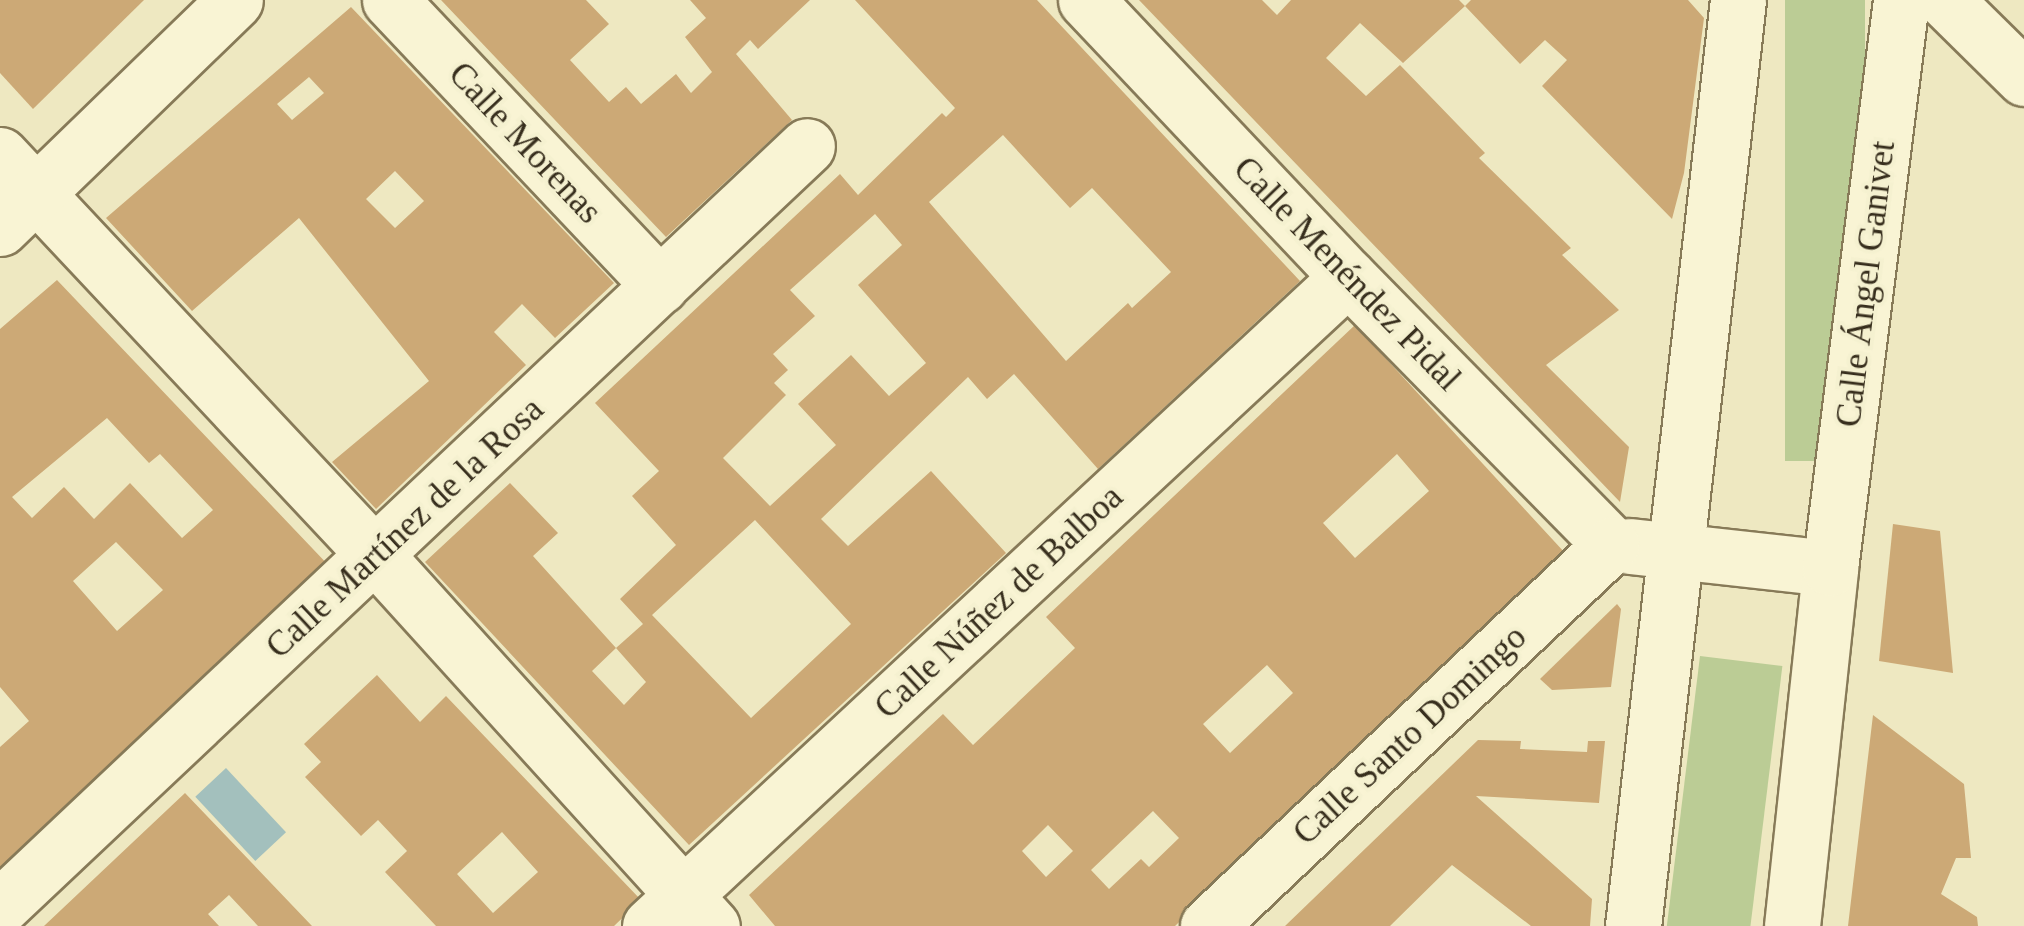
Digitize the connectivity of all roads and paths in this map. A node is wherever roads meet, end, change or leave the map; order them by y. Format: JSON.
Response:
{"nodes":[{"id":1,"x":235,"y":0,"type":"edge"},
{"id":2,"x":390,"y":0,"type":"edge"},
{"id":3,"x":1086,"y":0,"type":"edge"},
{"id":4,"x":1901,"y":0,"type":"edge"},
{"id":5,"x":1945,"y":0,"type":"edge"},
{"id":6,"x":1736,"y":2,"type":"edge"},
{"id":7,"x":2024,"y":78,"type":"edge"},
{"id":8,"x":808,"y":146,"type":"dead end"},
{"id":9,"x":0,"y":155,"type":"edge"},
{"id":10,"x":19,"y":212,"type":"edge"},
{"id":11,"x":1348,"y":277,"type":"junction"},
{"id":12,"x":660,"y":286,"type":"junction"},
{"id":13,"x":1611,"y":545,"type":"junction"},
{"id":14,"x":1678,"y":548,"type":"junction"},
{"id":15,"x":376,"y":556,"type":"junction"},
{"id":16,"x":1830,"y":568,"type":"junction"},
{"id":17,"x":0,"y":908,"type":"edge"},
{"id":18,"x":681,"y":916,"type":"edge"},
{"id":19,"x":1208,"y":926,"type":"edge"},
{"id":20,"x":1633,"y":926,"type":"edge"},
{"id":21,"x":1792,"y":926,"type":"edge"}],
"edges":[{"from":1,"to":10,"type":"street"},
{"from":2,"to":12,"type":"street","name":"Calle Morenas"},
{"from":3,"to":11,"type":"street","name":"Calle Menéndez Pidal"},
{"from":4,"to":16,"type":"street","name":"Calle Ángel Ganivet"},
{"from":5,"to":7,"type":"street"},
{"from":6,"to":14,"type":"street"},
{"from":8,"to":12,"type":"street","name":"Calle Martínez de la Rosa"},
{"from":9,"to":10,"type":"street"},
{"from":10,"to":15,"type":"street"},
{"from":11,"to":13,"type":"street","name":"Calle Menéndez Pidal"},
{"from":11,"to":18,"type":"street","name":"Calle Núñez de Balboa"},
{"from":12,"to":15,"type":"street","name":"Calle Martínez de la Rosa"},
{"from":13,"to":14,"type":"street"},
{"from":13,"to":19,"type":"street","name":"Calle Santo Domingo"},
{"from":14,"to":16,"type":"street"},
{"from":14,"to":20,"type":"street"},
{"from":15,"to":17,"type":"street","name":"Calle Martínez de la Rosa"},
{"from":15,"to":18,"type":"street"},
{"from":16,"to":21,"type":"street","name":"Calle Ángel Ganivet"}]}
